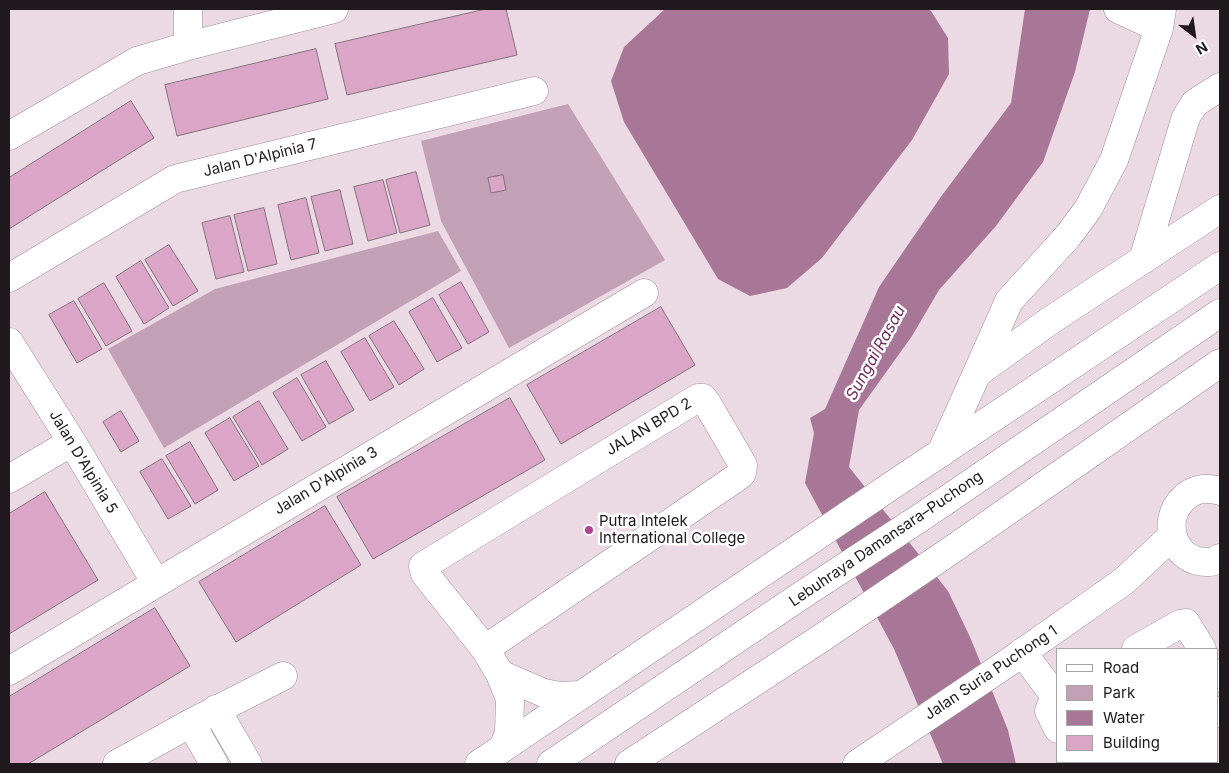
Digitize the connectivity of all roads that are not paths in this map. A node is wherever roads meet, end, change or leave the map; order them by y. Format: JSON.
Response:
{"nodes":[{"id":1,"x":334,"y":9,"type":"edge"},
{"id":2,"x":1118,"y":9,"type":"edge"},
{"id":3,"x":189,"y":10,"type":"edge"},
{"id":4,"x":1161,"y":18,"type":"edge"},
{"id":5,"x":188,"y":46,"type":"junction"},
{"id":6,"x":1220,"y":87,"type":"edge"},
{"id":7,"x":534,"y":92,"type":"dead end"},
{"id":8,"x":9,"y":136,"type":"edge"},
{"id":9,"x":1220,"y":209,"type":"edge"},
{"id":10,"x":1143,"y":260,"type":"junction"},
{"id":11,"x":1220,"y":266,"type":"edge"},
{"id":12,"x":9,"y":278,"type":"edge"},
{"id":13,"x":1023,"y":286,"type":"junction"},
{"id":14,"x":644,"y":293,"type":"dead end"},
{"id":15,"x":1220,"y":313,"type":"edge"},
{"id":16,"x":1051,"y":320,"type":"junction"},
{"id":17,"x":9,"y":342,"type":"edge"},
{"id":18,"x":1220,"y":363,"type":"edge"},
{"id":19,"x":977,"y":373,"type":"junction"},
{"id":20,"x":72,"y":442,"type":"junction"},
{"id":21,"x":941,"y":453,"type":"junction"},
{"id":22,"x":9,"y":479,"type":"edge"},
{"id":23,"x":1220,"y":491,"type":"edge"},
{"id":24,"x":1172,"y":536,"type":"junction"},
{"id":25,"x":1212,"y":564,"type":"edge"},
{"id":26,"x":1124,"y":582,"type":"junction"},
{"id":27,"x":156,"y":583,"type":"junction"},
{"id":28,"x":1138,"y":648,"type":"edge"},
{"id":29,"x":1201,"y":648,"type":"edge"},
{"id":30,"x":485,"y":649,"type":"junction"},
{"id":31,"x":1014,"y":658,"type":"junction"},
{"id":32,"x":9,"y":671,"type":"edge"},
{"id":33,"x":500,"y":674,"type":"junction"},
{"id":34,"x":283,"y":676,"type":"dead end"},
{"id":35,"x":581,"y":695,"type":"junction"},
{"id":36,"x":1056,"y":695,"type":"edge"},
{"id":37,"x":216,"y":709,"type":"junction"},
{"id":38,"x":190,"y":723,"type":"junction"},
{"id":39,"x":1056,"y":724,"type":"edge"},
{"id":40,"x":503,"y":748,"type":"junction"},
{"id":41,"x":117,"y":764,"type":"edge"},
{"id":42,"x":214,"y":764,"type":"edge"},
{"id":43,"x":248,"y":764,"type":"edge"},
{"id":44,"x":479,"y":764,"type":"edge"},
{"id":45,"x":551,"y":764,"type":"edge"},
{"id":46,"x":629,"y":764,"type":"edge"},
{"id":47,"x":857,"y":764,"type":"edge"}],
"edges":[{"from":1,"to":5,"type":"main road"},
{"from":2,"to":4,"type":"main road"},
{"from":3,"to":5,"type":"main road"},
{"from":4,"to":13,"type":"main road"},
{"from":5,"to":8,"type":"main road"},
{"from":6,"to":10,"type":"main road"},
{"from":7,"to":12,"type":"main road","name":"Jalan D'Alpinia 7"},
{"from":9,"to":10,"type":"main road"},
{"from":10,"to":16,"type":"main road"},
{"from":11,"to":21,"type":"main road"},
{"from":13,"to":16,"type":"main road"},
{"from":13,"to":19,"type":"main road"},
{"from":14,"to":27,"type":"main road","name":"Jalan D'Alpinia 3"},
{"from":15,"to":45,"type":"main road","name":"Lebuhraya Damansara–Puchong"},
{"from":16,"to":19,"type":"main road"},
{"from":17,"to":20,"type":"main road","name":"Jalan D'Alpinia 5"},
{"from":18,"to":46,"type":"main road"},
{"from":19,"to":21,"type":"main road"},
{"from":20,"to":22,"type":"main road"},
{"from":20,"to":27,"type":"main road","name":"Jalan D'Alpinia 5"},
{"from":21,"to":35,"type":"main road"},
{"from":23,"to":24,"type":"main road"},
{"from":24,"to":25,"type":"main road"},
{"from":24,"to":26,"type":"main road","name":"Jalan Suria Puchong 1"},
{"from":25,"to":26,"type":"main road","name":"Jalan Suria Puchong 1"},
{"from":26,"to":31,"type":"main road","name":"Jalan Suria Puchong 1"},
{"from":27,"to":32,"type":"main road","name":"Jalan D'Alpinia 3"},
{"from":28,"to":29,"type":"main road"},
{"from":30,"to":30,"type":"main road","name":"JALAN BPD 2"},
{"from":30,"to":33,"type":"main road"},
{"from":31,"to":36,"type":"main road"},
{"from":31,"to":47,"type":"main road","name":"Jalan Suria Puchong 1"},
{"from":33,"to":35,"type":"main road"},
{"from":33,"to":40,"type":"main road"},
{"from":34,"to":37,"type":"main road"},
{"from":35,"to":40,"type":"main road"},
{"from":36,"to":39,"type":"main road"},
{"from":37,"to":38,"type":"main road"},
{"from":37,"to":43,"type":"main road"},
{"from":38,"to":41,"type":"main road"},
{"from":38,"to":42,"type":"main road"},
{"from":40,"to":44,"type":"main road"}]}
